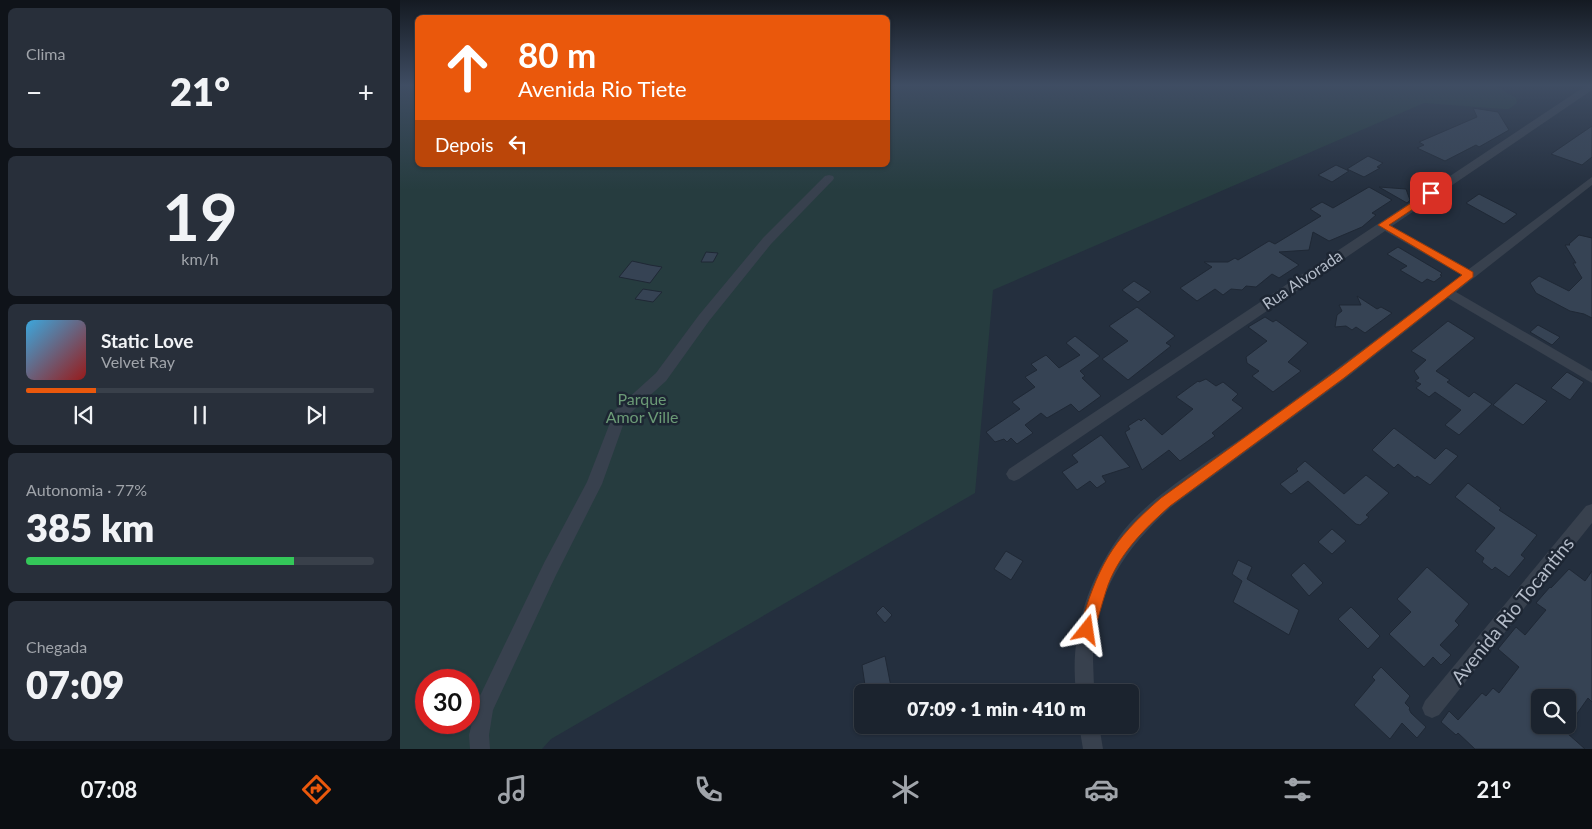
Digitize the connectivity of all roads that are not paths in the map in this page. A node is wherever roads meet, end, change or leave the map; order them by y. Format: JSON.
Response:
{"nodes":[{"id":1,"x":1541,"y":120,"type":"edge"},
{"id":2,"x":829,"y":178,"type":"dead end"},
{"id":3,"x":1592,"y":180,"type":"edge"},
{"id":4,"x":1383,"y":225,"type":"junction"},
{"id":5,"x":1469,"y":274,"type":"junction"},
{"id":6,"x":1448,"y":292,"type":"junction"},
{"id":7,"x":1592,"y":378,"type":"edge"},
{"id":8,"x":1014,"y":474,"type":"dead end"},
{"id":9,"x":1592,"y":511,"type":"edge"},
{"id":10,"x":1085,"y":684,"type":"edge"},
{"id":11,"x":1432,"y":708,"type":"dead end"},
{"id":12,"x":1091,"y":734,"type":"edge"},
{"id":13,"x":480,"y":749,"type":"edge"},
{"id":14,"x":1092,"y":749,"type":"edge"}],
"edges":[{"from":1,"to":4,"type":"street","name":"Rua Alvorada"},
{"from":2,"to":13,"type":"street"},
{"from":3,"to":5,"type":"street"},
{"from":4,"to":5,"type":"street"},
{"from":4,"to":8,"type":"street","name":"Rua Alvorada"},
{"from":5,"to":6,"type":"street"},
{"from":6,"to":7,"type":"street"},
{"from":6,"to":10,"type":"street"},
{"from":9,"to":11,"type":"street","name":"Avenida Rio Tocantins"},
{"from":12,"to":14,"type":"street"}]}
